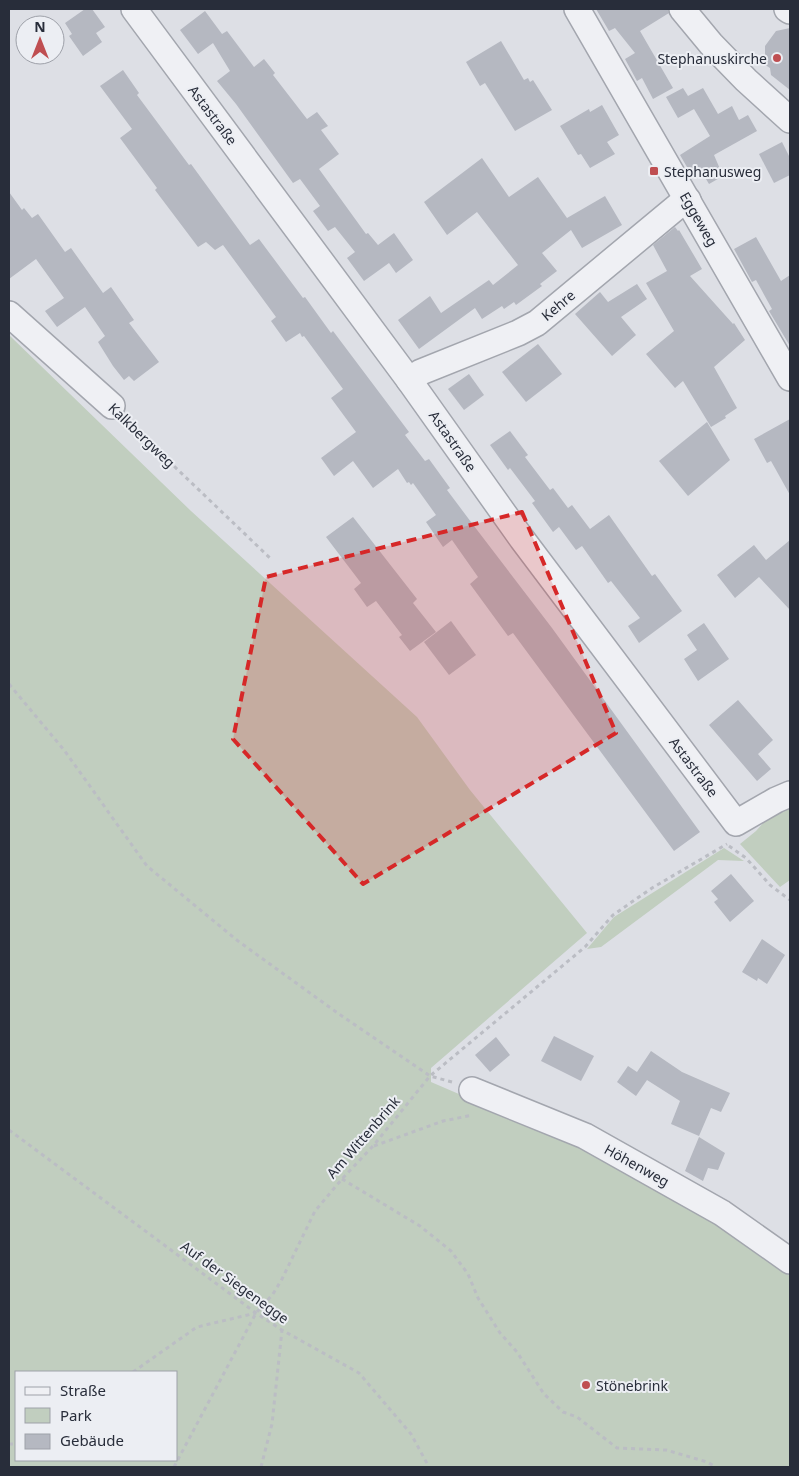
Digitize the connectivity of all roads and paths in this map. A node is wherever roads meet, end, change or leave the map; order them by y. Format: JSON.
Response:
{"nodes":[{"id":1,"x":134,"y":9,"type":"edge"},
{"id":2,"x":577,"y":9,"type":"edge"},
{"id":3,"x":682,"y":9,"type":"edge"},
{"id":4,"x":787,"y":9,"type":"edge"},
{"id":5,"x":790,"y":11,"type":"edge"},
{"id":6,"x":790,"y":120,"type":"edge"},
{"id":7,"x":688,"y":200,"type":"junction"},
{"id":8,"x":9,"y":314,"type":"edge"},
{"id":9,"x":790,"y":378,"type":"edge"},
{"id":10,"x":409,"y":380,"type":"junction"},
{"id":11,"x":112,"y":406,"type":"joint"},
{"id":12,"x":271,"y":559,"type":"dead end"},
{"id":13,"x":9,"y":684,"type":"edge"},
{"id":14,"x":790,"y":794,"type":"edge"},
{"id":15,"x":790,"y":900,"type":"edge"},
{"id":16,"x":430,"y":1076,"type":"junction"},
{"id":17,"x":472,"y":1090,"type":"dead end"},
{"id":18,"x":479,"y":1114,"type":"dead end"},
{"id":19,"x":9,"y":1130,"type":"edge"},
{"id":20,"x":373,"y":1146,"type":"junction"},
{"id":21,"x":342,"y":1179,"type":"junction"},
{"id":22,"x":790,"y":1261,"type":"edge"},
{"id":23,"x":256,"y":1313,"type":"junction"},
{"id":24,"x":282,"y":1330,"type":"junction"},
{"id":25,"x":134,"y":1371,"type":"edge"},
{"id":26,"x":178,"y":1459,"type":"edge"},
{"id":27,"x":261,"y":1467,"type":"edge"},
{"id":28,"x":429,"y":1467,"type":"edge"},
{"id":29,"x":716,"y":1467,"type":"edge"}],
"edges":[{"from":1,"to":10,"type":"street","name":"Astastraße"},
{"from":2,"to":7,"type":"street","name":"Eggeweg"},
{"from":3,"to":6,"type":"street"},
{"from":4,"to":5,"type":"street"},
{"from":7,"to":9,"type":"street","name":"Eggeweg"},
{"from":7,"to":10,"type":"street","name":"Kehre"},
{"from":8,"to":11,"type":"street","name":"Kalkbergweg"},
{"from":10,"to":14,"type":"street","name":"Astastraße"},
{"from":11,"to":12,"type":"path","name":"Kalkbergweg"},
{"from":13,"to":16,"type":"path"},
{"from":15,"to":16,"type":"path","name":"Am Wittenbrink"},
{"from":16,"to":20,"type":"path","name":"Am Wittenbrink"},
{"from":17,"to":22,"type":"street","name":"Höhenweg"},
{"from":18,"to":20,"type":"path"},
{"from":19,"to":23,"type":"path","name":"Auf der Siegenegge"},
{"from":20,"to":21,"type":"path","name":"Am Wittenbrink"},
{"from":21,"to":23,"type":"path","name":"Am Wittenbrink"},
{"from":21,"to":29,"type":"path"},
{"from":23,"to":24,"type":"path","name":"Auf der Siegenegge"},
{"from":23,"to":25,"type":"path"},
{"from":23,"to":26,"type":"path","name":"Am Wittenbrink"},
{"from":24,"to":27,"type":"path"},
{"from":24,"to":28,"type":"path","name":"Auf der Siegenegge"}]}
